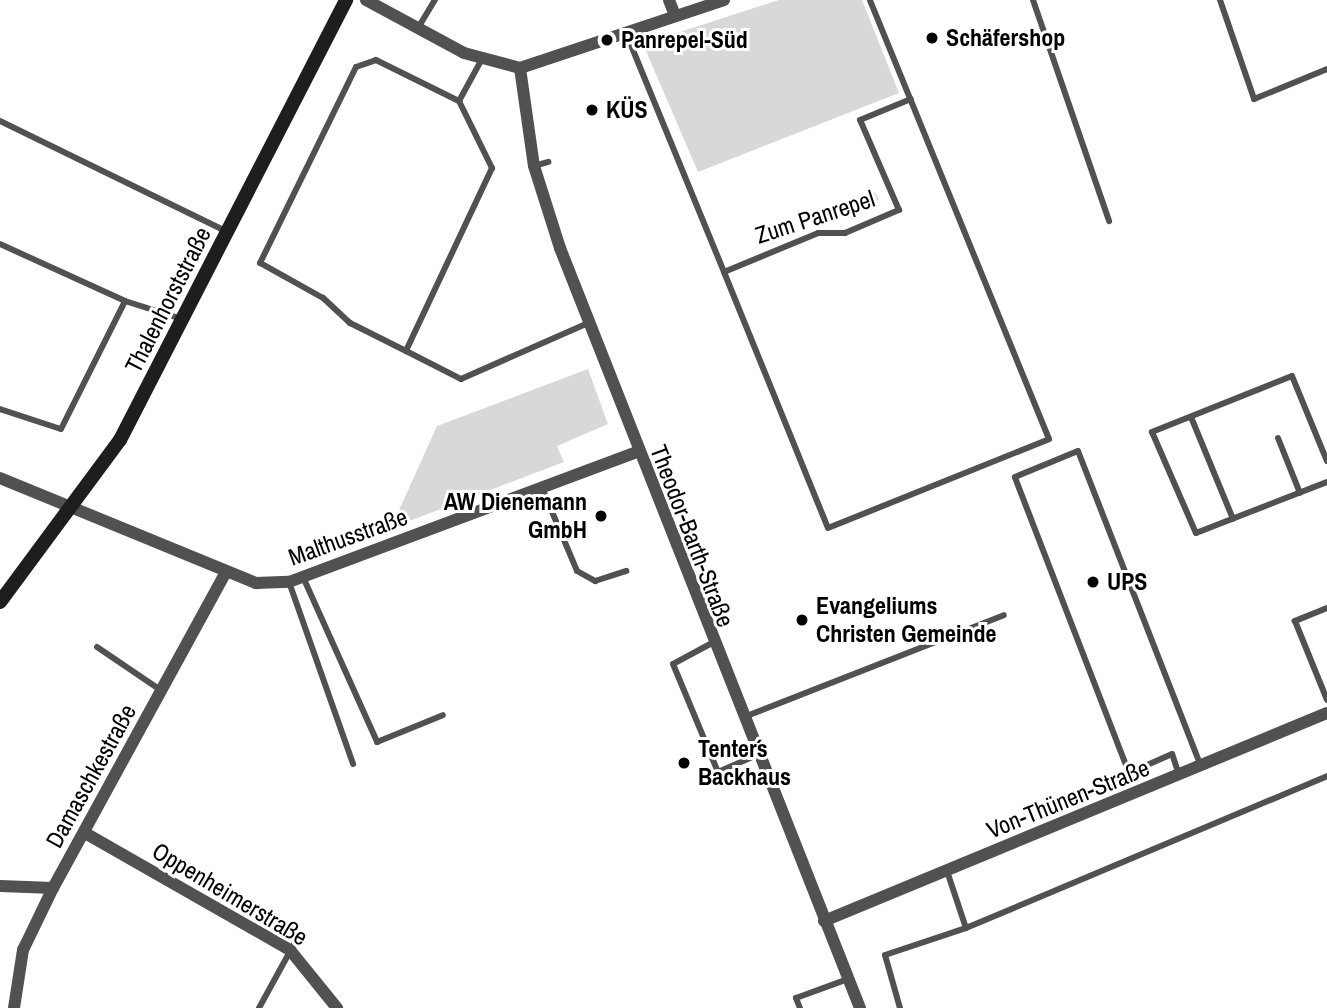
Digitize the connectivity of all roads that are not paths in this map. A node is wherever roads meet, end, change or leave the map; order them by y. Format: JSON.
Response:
{"nodes":[{"id":1,"x":346,"y":0,"type":"edge"},
{"id":2,"x":366,"y":0,"type":"edge"},
{"id":3,"x":435,"y":0,"type":"edge"},
{"id":4,"x":669,"y":0,"type":"edge"},
{"id":5,"x":724,"y":0,"type":"edge"},
{"id":6,"x":870,"y":0,"type":"edge"},
{"id":7,"x":1033,"y":0,"type":"edge"},
{"id":8,"x":1220,"y":0,"type":"edge"},
{"id":9,"x":675,"y":16,"type":"junction"},
{"id":10,"x":418,"y":28,"type":"junction"},
{"id":11,"x":626,"y":33,"type":"junction"},
{"id":12,"x":482,"y":59,"type":"junction"},
{"id":13,"x":520,"y":68,"type":"junction"},
{"id":14,"x":1327,"y":69,"type":"edge"},
{"id":15,"x":911,"y":99,"type":"junction"},
{"id":16,"x":459,"y":101,"type":"junction"},
{"id":17,"x":0,"y":121,"type":"edge"},
{"id":18,"x":548,"y":162,"type":"dead end"},
{"id":19,"x":534,"y":166,"type":"junction"},
{"id":20,"x":1109,"y":221,"type":"dead end"},
{"id":21,"x":228,"y":232,"type":"junction"},
{"id":22,"x":0,"y":244,"type":"edge"},
{"id":23,"x":724,"y":272,"type":"junction"},
{"id":24,"x":125,"y":301,"type":"junction"},
{"id":25,"x":184,"y":320,"type":"junction"},
{"id":26,"x":588,"y":323,"type":"junction"},
{"id":27,"x":406,"y":351,"type":"junction"},
{"id":28,"x":0,"y":409,"type":"edge"},
{"id":29,"x":1191,"y":417,"type":"junction"},
{"id":30,"x":1278,"y":438,"type":"dead end"},
{"id":31,"x":636,"y":452,"type":"junction"},
{"id":32,"x":1327,"y":461,"type":"edge"},
{"id":33,"x":0,"y":478,"type":"edge"},
{"id":34,"x":1325,"y":483,"type":"edge"},
{"id":35,"x":542,"y":488,"type":"junction"},
{"id":36,"x":1300,"y":493,"type":"junction"},
{"id":37,"x":1327,"y":494,"type":"edge"},
{"id":38,"x":73,"y":510,"type":"junction"},
{"id":39,"x":1233,"y":519,"type":"junction"},
{"id":40,"x":626,"y":571,"type":"dead end"},
{"id":41,"x":226,"y":572,"type":"junction"},
{"id":42,"x":303,"y":577,"type":"junction"},
{"id":43,"x":289,"y":582,"type":"junction"},
{"id":44,"x":0,"y":602,"type":"edge"},
{"id":45,"x":1327,"y":608,"type":"edge"},
{"id":46,"x":1004,"y":615,"type":"dead end"},
{"id":47,"x":712,"y":643,"type":"junction"},
{"id":48,"x":97,"y":647,"type":"dead end"},
{"id":49,"x":162,"y":691,"type":"junction"},
{"id":50,"x":1327,"y":700,"type":"edge"},
{"id":51,"x":1327,"y":713,"type":"edge"},
{"id":52,"x":443,"y":715,"type":"dead end"},
{"id":53,"x":742,"y":718,"type":"junction"},
{"id":54,"x":757,"y":755,"type":"junction"},
{"id":55,"x":353,"y":764,"type":"dead end"},
{"id":56,"x":1201,"y":768,"type":"junction"},
{"id":57,"x":1179,"y":776,"type":"junction"},
{"id":58,"x":1327,"y":776,"type":"edge"},
{"id":59,"x":85,"y":833,"type":"junction"},
{"id":60,"x":947,"y":871,"type":"junction"},
{"id":61,"x":0,"y":886,"type":"edge"},
{"id":62,"x":53,"y":888,"type":"junction"},
{"id":63,"x":824,"y":921,"type":"junction"},
{"id":64,"x":966,"y":928,"type":"junction"},
{"id":65,"x":299,"y":935,"type":"dead end"},
{"id":66,"x":290,"y":950,"type":"junction"},
{"id":67,"x":848,"y":979,"type":"junction"},
{"id":68,"x":13,"y":1008,"type":"edge"},
{"id":69,"x":259,"y":1008,"type":"edge"},
{"id":70,"x":337,"y":1008,"type":"edge"},
{"id":71,"x":800,"y":1008,"type":"edge"},
{"id":72,"x":860,"y":1008,"type":"edge"},
{"id":73,"x":900,"y":1008,"type":"edge"}],
"edges":[{"from":1,"to":21,"type":"main road","name":"Thalenhorststraße"},
{"from":2,"to":10,"type":"street"},
{"from":3,"to":10,"type":"lane"},
{"from":4,"to":9,"type":"street"},
{"from":5,"to":9,"type":"street"},
{"from":6,"to":15,"type":"lane"},
{"from":7,"to":20,"type":"lane"},
{"from":8,"to":14,"type":"lane"},
{"from":9,"to":11,"type":"street"},
{"from":10,"to":12,"type":"street"},
{"from":11,"to":13,"type":"street"},
{"from":11,"to":23,"type":"lane"},
{"from":12,"to":13,"type":"street"},
{"from":12,"to":16,"type":"lane"},
{"from":13,"to":19,"type":"street","name":"Theodor-Barth-Straße"},
{"from":15,"to":23,"type":"lane","name":"Zum Panrepel"},
{"from":15,"to":23,"type":"lane"},
{"from":16,"to":27,"type":"lane"},
{"from":16,"to":27,"type":"lane"},
{"from":17,"to":21,"type":"lane"},
{"from":18,"to":19,"type":"lane"},
{"from":19,"to":26,"type":"street","name":"Theodor-Barth-Straße"},
{"from":21,"to":25,"type":"main road","name":"Thalenhorststraße"},
{"from":22,"to":24,"type":"lane"},
{"from":24,"to":25,"type":"lane"},
{"from":24,"to":28,"type":"lane"},
{"from":25,"to":38,"type":"main road","name":"Thalenhorststraße"},
{"from":26,"to":27,"type":"lane"},
{"from":26,"to":31,"type":"street","name":"Theodor-Barth-Straße"},
{"from":29,"to":32,"type":"lane"},
{"from":29,"to":39,"type":"lane"},
{"from":29,"to":39,"type":"lane"},
{"from":30,"to":36,"type":"lane"},
{"from":31,"to":35,"type":"street","name":"Malthusstraße"},
{"from":31,"to":47,"type":"street","name":"Theodor-Barth-Straße"},
{"from":33,"to":38,"type":"street","name":"Malthusstraße"},
{"from":34,"to":36,"type":"lane"},
{"from":34,"to":37,"type":"lane"},
{"from":35,"to":40,"type":"lane"},
{"from":35,"to":42,"type":"street","name":"Malthusstraße"},
{"from":36,"to":39,"type":"lane"},
{"from":38,"to":41,"type":"street","name":"Malthusstraße"},
{"from":38,"to":44,"type":"main road","name":"Thalenhorststraße"},
{"from":41,"to":43,"type":"street","name":"Malthusstraße"},
{"from":41,"to":49,"type":"street","name":"Damaschkestraße"},
{"from":42,"to":43,"type":"street","name":"Malthusstraße"},
{"from":42,"to":52,"type":"lane"},
{"from":43,"to":55,"type":"lane"},
{"from":45,"to":50,"type":"lane"},
{"from":46,"to":53,"type":"lane"},
{"from":47,"to":53,"type":"street","name":"Theodor-Barth-Straße"},
{"from":47,"to":54,"type":"lane"},
{"from":48,"to":49,"type":"lane"},
{"from":49,"to":59,"type":"street","name":"Damaschkestraße"},
{"from":51,"to":56,"type":"street","name":"Von-Thünen-Straße"},
{"from":53,"to":54,"type":"street","name":"Theodor-Barth-Straße"},
{"from":54,"to":63,"type":"street","name":"Theodor-Barth-Straße"},
{"from":56,"to":57,"type":"street","name":"Von-Thünen-Straße"},
{"from":56,"to":57,"type":"lane"},
{"from":57,"to":60,"type":"street","name":"Von-Thünen-Straße"},
{"from":58,"to":64,"type":"lane"},
{"from":59,"to":62,"type":"street","name":"Damaschkestraße"},
{"from":59,"to":66,"type":"street","name":"Oppenheimerstraße"},
{"from":60,"to":63,"type":"street","name":"Von-Thünen-Straße"},
{"from":60,"to":64,"type":"lane"},
{"from":61,"to":62,"type":"street"},
{"from":62,"to":68,"type":"street","name":"Damaschkestraße"},
{"from":63,"to":67,"type":"street","name":"Theodor-Barth-Straße"},
{"from":64,"to":73,"type":"lane"},
{"from":65,"to":66,"type":"lane"},
{"from":66,"to":69,"type":"lane"},
{"from":66,"to":70,"type":"street","name":"Oppenheimerstraße"},
{"from":67,"to":71,"type":"lane"},
{"from":67,"to":72,"type":"street","name":"Theodor-Barth-Straße"}]}
